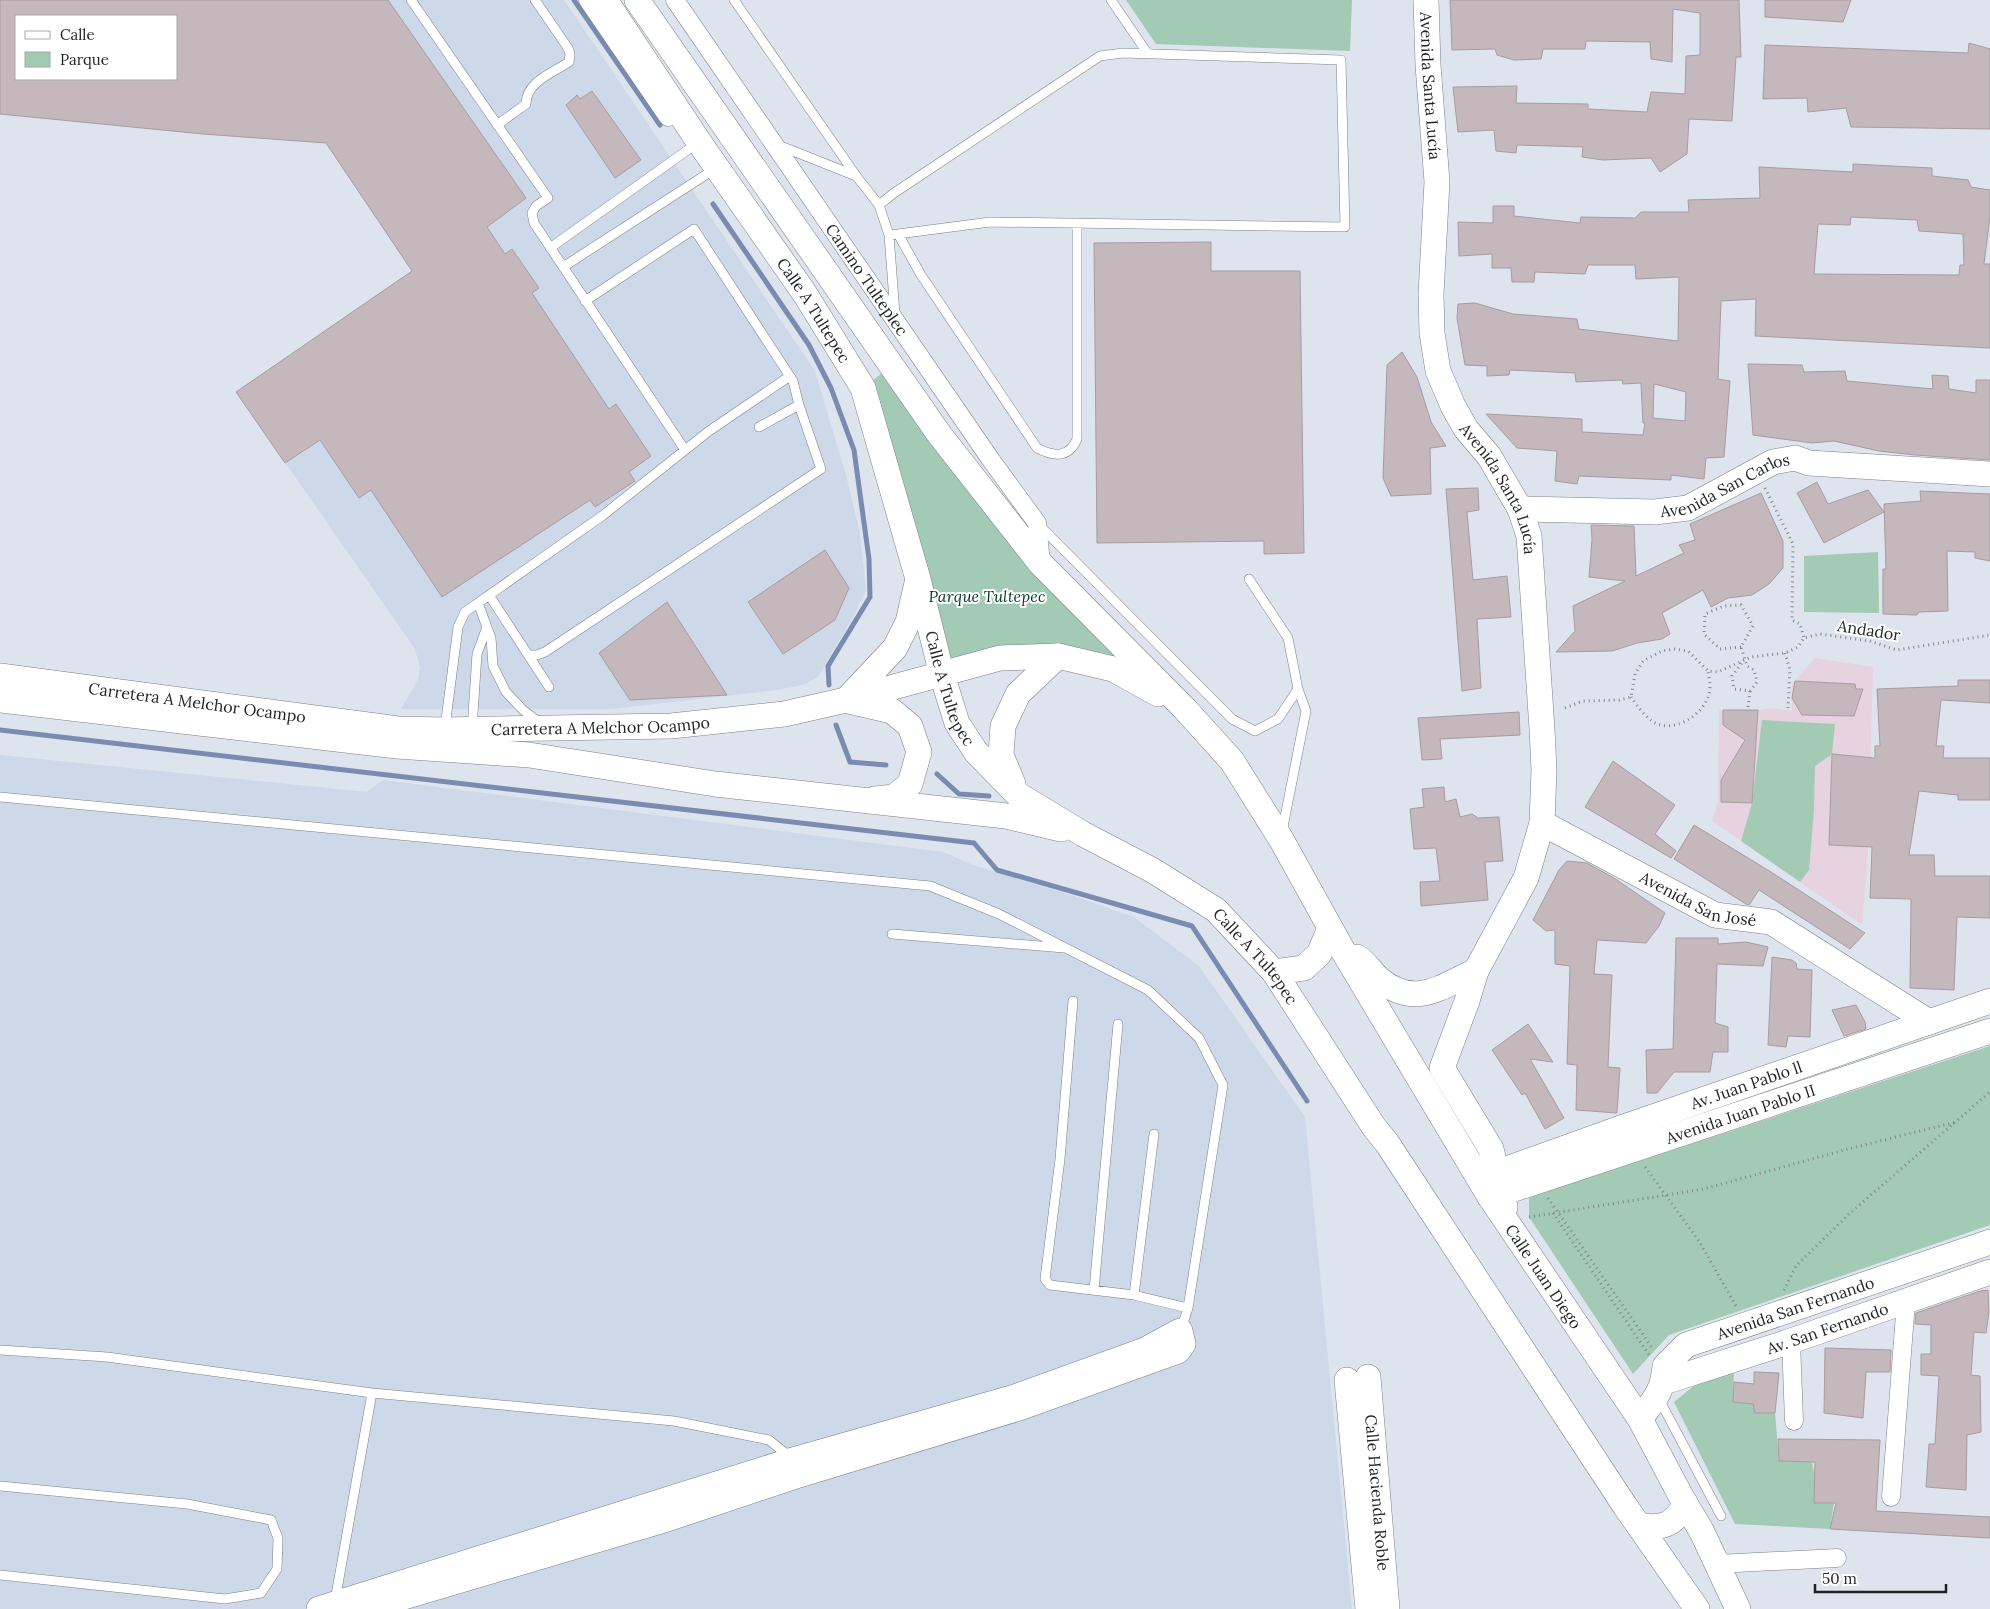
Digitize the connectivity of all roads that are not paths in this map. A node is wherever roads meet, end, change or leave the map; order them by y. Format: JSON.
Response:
{"nodes":[{"id":1,"x":411,"y":0,"type":"edge"},
{"id":2,"x":535,"y":0,"type":"edge"},
{"id":3,"x":588,"y":0,"type":"edge"},
{"id":4,"x":605,"y":0,"type":"edge"},
{"id":5,"x":637,"y":0,"type":"edge"},
{"id":6,"x":675,"y":0,"type":"edge"},
{"id":7,"x":734,"y":0,"type":"edge"},
{"id":8,"x":1111,"y":0,"type":"edge"},
{"id":9,"x":1426,"y":0,"type":"edge"},
{"id":10,"x":1148,"y":54,"type":"junction"},
{"id":11,"x":498,"y":125,"type":"junction"},
{"id":12,"x":773,"y":143,"type":"junction"},
{"id":13,"x":689,"y":149,"type":"junction"},
{"id":14,"x":707,"y":174,"type":"junction"},
{"id":15,"x":856,"y":177,"type":"junction"},
{"id":16,"x":879,"y":205,"type":"junction"},
{"id":17,"x":1077,"y":223,"type":"junction"},
{"id":18,"x":898,"y":234,"type":"junction"},
{"id":19,"x":888,"y":235,"type":"junction"},
{"id":20,"x":550,"y":248,"type":"junction"},
{"id":21,"x":563,"y":267,"type":"junction"},
{"id":22,"x":585,"y":301,"type":"junction"},
{"id":23,"x":814,"y":309,"type":"junction"},
{"id":24,"x":896,"y":321,"type":"junction"},
{"id":25,"x":790,"y":376,"type":"junction"},
{"id":26,"x":799,"y":405,"type":"junction"},
{"id":27,"x":759,"y":427,"type":"dead end"},
{"id":28,"x":685,"y":450,"type":"junction"},
{"id":29,"x":1990,"y":474,"type":"edge"},
{"id":30,"x":1520,"y":509,"type":"junction"},
{"id":31,"x":1037,"y":523,"type":"junction"},
{"id":32,"x":1041,"y":564,"type":"junction"},
{"id":33,"x":918,"y":579,"type":"junction"},
{"id":34,"x":1249,"y":579,"type":"dead end"},
{"id":35,"x":489,"y":595,"type":"junction"},
{"id":36,"x":478,"y":603,"type":"junction"},
{"id":37,"x":487,"y":627,"type":"junction"},
{"id":38,"x":529,"y":655,"type":"junction"},
{"id":39,"x":1058,"y":656,"type":"junction"},
{"id":40,"x":493,"y":666,"type":"junction"},
{"id":41,"x":476,"y":671,"type":"junction"},
{"id":42,"x":942,"y":675,"type":"junction"},
{"id":43,"x":0,"y":676,"type":"edge"},
{"id":44,"x":549,"y":687,"type":"dead end"},
{"id":45,"x":1298,"y":689,"type":"junction"},
{"id":46,"x":0,"y":700,"type":"edge"},
{"id":47,"x":846,"y":700,"type":"junction"},
{"id":48,"x":1184,"y":709,"type":"junction"},
{"id":49,"x":548,"y":728,"type":"junction"},
{"id":50,"x":472,"y":729,"type":"junction"},
{"id":51,"x":444,"y":730,"type":"junction"},
{"id":52,"x":1017,"y":794,"type":"junction"},
{"id":53,"x":0,"y":796,"type":"edge"},
{"id":54,"x":862,"y":800,"type":"junction"},
{"id":55,"x":1542,"y":823,"type":"junction"},
{"id":56,"x":1083,"y":834,"type":"junction"},
{"id":57,"x":1281,"y":839,"type":"junction"},
{"id":58,"x":892,"y":934,"type":"dead end"},
{"id":59,"x":1336,"y":938,"type":"junction"},
{"id":60,"x":1069,"y":949,"type":"junction"},
{"id":61,"x":1476,"y":971,"type":"junction"},
{"id":62,"x":1274,"y":972,"type":"junction"},
{"id":63,"x":1073,"y":1001,"type":"dead end"},
{"id":64,"x":1990,"y":1001,"type":"edge"},
{"id":65,"x":1929,"y":1022,"type":"junction"},
{"id":66,"x":1118,"y":1024,"type":"dead end"},
{"id":67,"x":1990,"y":1031,"type":"edge"},
{"id":68,"x":1154,"y":1134,"type":"dead end"},
{"id":69,"x":1491,"y":1149,"type":"joint"},
{"id":70,"x":1505,"y":1180,"type":"junction"},
{"id":71,"x":1990,"y":1242,"type":"edge"},
{"id":72,"x":1990,"y":1272,"type":"edge"},
{"id":73,"x":1094,"y":1290,"type":"junction"},
{"id":74,"x":1134,"y":1295,"type":"junction"},
{"id":75,"x":1906,"y":1301,"type":"junction"},
{"id":76,"x":1184,"y":1319,"type":"junction"},
{"id":77,"x":1791,"y":1341,"type":"junction"},
{"id":78,"x":0,"y":1350,"type":"edge"},
{"id":79,"x":1659,"y":1375,"type":"junction"},
{"id":80,"x":372,"y":1393,"type":"junction"},
{"id":81,"x":1640,"y":1419,"type":"junction"},
{"id":82,"x":1794,"y":1421,"type":"dead end"},
{"id":83,"x":796,"y":1467,"type":"junction"},
{"id":84,"x":0,"y":1486,"type":"edge"},
{"id":85,"x":1891,"y":1497,"type":"dead end"},
{"id":86,"x":1685,"y":1502,"type":"junction"},
{"id":87,"x":1711,"y":1524,"type":"junction"},
{"id":88,"x":1639,"y":1525,"type":"junction"},
{"id":89,"x":1663,"y":1558,"type":"junction"},
{"id":90,"x":1836,"y":1558,"type":"dead end"},
{"id":91,"x":1717,"y":1564,"type":"junction"},
{"id":92,"x":0,"y":1575,"type":"edge"},
{"id":93,"x":329,"y":1608,"type":"edge"},
{"id":94,"x":362,"y":1609,"type":"edge"},
{"id":95,"x":1368,"y":1609,"type":"edge"},
{"id":96,"x":1387,"y":1609,"type":"edge"},
{"id":97,"x":1697,"y":1609,"type":"edge"},
{"id":98,"x":1738,"y":1609,"type":"edge"}],
"edges":[{"from":1,"to":11,"type":"lane"},
{"from":2,"to":11,"type":"lane"},
{"from":3,"to":13,"type":"street"},
{"from":4,"to":23,"type":"main road","name":"Calle A Tultepec"},
{"from":5,"to":32,"type":"main road","name":"Calle A Tultepec"},
{"from":6,"to":12,"type":"street","name":"Camino Tulteplec"},
{"from":7,"to":15,"type":"lane"},
{"from":8,"to":10,"type":"lane"},
{"from":9,"to":30,"type":"main road","name":"Avenida Santa Lucía"},
{"from":10,"to":16,"type":"lane"},
{"from":10,"to":17,"type":"lane"},
{"from":11,"to":20,"type":"lane"},
{"from":12,"to":15,"type":"lane"},
{"from":12,"to":24,"type":"street","name":"Camino Tulteplec"},
{"from":13,"to":14,"type":"street"},
{"from":13,"to":20,"type":"lane"},
{"from":14,"to":21,"type":"lane"},
{"from":14,"to":23,"type":"street"},
{"from":15,"to":16,"type":"lane"},
{"from":16,"to":19,"type":"lane"},
{"from":17,"to":18,"type":"lane"},
{"from":17,"to":18,"type":"lane"},
{"from":18,"to":19,"type":"lane"},
{"from":19,"to":24,"type":"lane"},
{"from":20,"to":21,"type":"lane"},
{"from":21,"to":22,"type":"lane"},
{"from":22,"to":25,"type":"lane"},
{"from":22,"to":28,"type":"lane"},
{"from":23,"to":33,"type":"main road","name":"Calle A Tultepec"},
{"from":24,"to":31,"type":"street","name":"Camino Tulteplec"},
{"from":25,"to":26,"type":"lane"},
{"from":25,"to":28,"type":"lane"},
{"from":26,"to":27,"type":"lane"},
{"from":26,"to":38,"type":"lane"},
{"from":28,"to":35,"type":"lane"},
{"from":29,"to":30,"type":"main road","name":"Avenida San Carlos"},
{"from":30,"to":55,"type":"main road","name":"Avenida Santa Lucía"},
{"from":31,"to":32,"type":"street","name":"Camino Tulteplec"},
{"from":31,"to":45,"type":"lane"},
{"from":32,"to":48,"type":"main road","name":"Calle A Tultepec"},
{"from":33,"to":42,"type":"main road","name":"Calle A Tultepec"},
{"from":33,"to":47,"type":"main road"},
{"from":34,"to":45,"type":"lane"},
{"from":35,"to":36,"type":"lane"},
{"from":35,"to":38,"type":"lane"},
{"from":36,"to":37,"type":"lane"},
{"from":36,"to":51,"type":"lane"},
{"from":37,"to":40,"type":"lane"},
{"from":37,"to":41,"type":"lane"},
{"from":38,"to":44,"type":"lane"},
{"from":39,"to":42,"type":"main road","name":"Carretera A Melchor Ocampo"},
{"from":39,"to":48,"type":"main road","name":"Carretera A Melchor Ocampo"},
{"from":39,"to":52,"type":"main road"},
{"from":40,"to":41,"type":"lane"},
{"from":40,"to":49,"type":"lane"},
{"from":41,"to":50,"type":"lane"},
{"from":42,"to":47,"type":"main road","name":"Carretera A Melchor Ocampo"},
{"from":42,"to":52,"type":"main road","name":"Calle A Tultepec"},
{"from":43,"to":51,"type":"main road","name":"Carretera A Melchor Ocampo"},
{"from":45,"to":57,"type":"lane"},
{"from":46,"to":54,"type":"main road","name":"Carretera A Melchor Ocampo"},
{"from":47,"to":49,"type":"main road","name":"Carretera A Melchor Ocampo"},
{"from":47,"to":54,"type":"main road"},
{"from":48,"to":57,"type":"main road","name":"Calle A Tultepec"},
{"from":49,"to":50,"type":"main road","name":"Carretera A Melchor Ocampo"},
{"from":50,"to":51,"type":"main road","name":"Carretera A Melchor Ocampo"},
{"from":52,"to":56,"type":"main road","name":"Calle A Tultepec"},
{"from":53,"to":60,"type":"lane"},
{"from":54,"to":56,"type":"main road","name":"Carretera A Melchor Ocampo"},
{"from":55,"to":61,"type":"main road","name":"Avenida Santa Lucía"},
{"from":55,"to":65,"type":"main road","name":"Avenida San José"},
{"from":56,"to":62,"type":"main road","name":"Calle A Tultepec"},
{"from":57,"to":59,"type":"main road","name":"Calle A Tultepec"},
{"from":58,"to":60,"type":"lane"},
{"from":59,"to":61,"type":"main road"},
{"from":59,"to":62,"type":"main road"},
{"from":59,"to":70,"type":"main road"},
{"from":60,"to":76,"type":"lane"},
{"from":61,"to":69,"type":"main road","name":"Avenida Santa Lucía"},
{"from":62,"to":88,"type":"main road","name":"Calle A Tultepec"},
{"from":63,"to":73,"type":"lane"},
{"from":64,"to":65,"type":"main road","name":"Av. Juan Pablo ll"},
{"from":65,"to":70,"type":"main road","name":"Av. Juan Pablo ll"},
{"from":66,"to":73,"type":"lane"},
{"from":67,"to":70,"type":"main road","name":"Avenida Juan Pablo II"},
{"from":68,"to":74,"type":"lane"},
{"from":69,"to":70,"type":"main road","name":"Calle Juan Diego"},
{"from":70,"to":81,"type":"main road","name":"Calle Juan Diego"},
{"from":71,"to":79,"type":"main road","name":"Avenida San Fernando"},
{"from":72,"to":75,"type":"main road","name":"Av. San Fernando"},
{"from":73,"to":74,"type":"lane"},
{"from":74,"to":76,"type":"lane"},
{"from":75,"to":77,"type":"main road","name":"Av. San Fernando"},
{"from":75,"to":85,"type":"street"},
{"from":76,"to":83,"type":"main road"},
{"from":77,"to":79,"type":"main road","name":"Av. San Fernando"},
{"from":77,"to":82,"type":"street"},
{"from":78,"to":80,"type":"lane"},
{"from":79,"to":81,"type":"main road","name":"Avenida San Fernando"},
{"from":79,"to":87,"type":"lane"},
{"from":80,"to":83,"type":"lane"},
{"from":80,"to":93,"type":"lane"},
{"from":81,"to":86,"type":"main road","name":"Calle Juan Diego"},
{"from":83,"to":93,"type":"main road"},
{"from":83,"to":94,"type":"main road"},
{"from":84,"to":92,"type":"lane"},
{"from":86,"to":87,"type":"main road","name":"Calle Juan Diego"},
{"from":86,"to":88,"type":"main road"},
{"from":87,"to":89,"type":"main road"},
{"from":87,"to":91,"type":"main road","name":"Calle Juan Diego"},
{"from":88,"to":89,"type":"main road"},
{"from":89,"to":97,"type":"main road"},
{"from":90,"to":91,"type":"street"},
{"from":91,"to":98,"type":"main road","name":"Calle Juan Diego"},
{"from":95,"to":96,"type":"main road","name":"Calle Hacienda Roble"}]}
